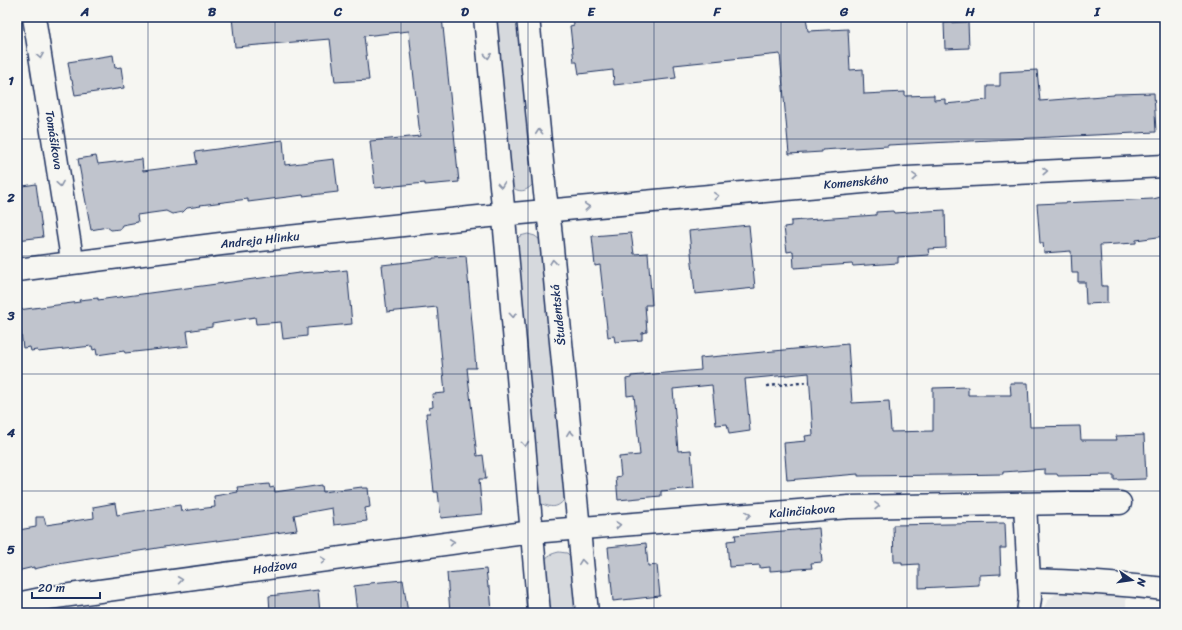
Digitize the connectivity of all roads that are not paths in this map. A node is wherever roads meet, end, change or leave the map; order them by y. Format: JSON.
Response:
{"nodes":[{"id":1,"x":34,"y":17,"type":"edge"},
{"id":2,"x":485,"y":17,"type":"edge"},
{"id":3,"x":528,"y":17,"type":"edge"},
{"id":4,"x":1165,"y":166,"type":"edge"},
{"id":5,"x":548,"y":210,"type":"junction"},
{"id":6,"x":504,"y":215,"type":"junction"},
{"id":7,"x":72,"y":262,"type":"junction"},
{"id":8,"x":17,"y":270,"type":"edge"},
{"id":9,"x":1120,"y":503,"type":"dead end"},
{"id":10,"x":1025,"y":504,"type":"junction"},
{"id":11,"x":579,"y":528,"type":"junction"},
{"id":12,"x":532,"y":532,"type":"junction"},
{"id":13,"x":1029,"y":580,"type":"junction"},
{"id":14,"x":1165,"y":589,"type":"edge"},
{"id":15,"x":17,"y":604,"type":"edge"},
{"id":16,"x":539,"y":613,"type":"edge"},
{"id":17,"x":587,"y":613,"type":"edge"},
{"id":18,"x":1028,"y":613,"type":"edge"}],
"edges":[{"from":1,"to":7,"type":"street","name":"Tomášikova","one_way":true},
{"from":2,"to":6,"type":"street","one_way":true},
{"from":5,"to":3,"type":"street","name":"Študentská","one_way":true},
{"from":5,"to":4,"type":"street","name":"Komenského","one_way":true},
{"from":5,"to":6,"type":"street","name":"Komenského"},
{"from":11,"to":5,"type":"street","name":"Študentská","one_way":true},
{"from":6,"to":7,"type":"street","name":"Andreja Hlinku"},
{"from":6,"to":12,"type":"street","one_way":true},
{"from":7,"to":8,"type":"street","name":"Andreja Hlinku"},
{"from":9,"to":10,"type":"street","name":"Kalinčiakova"},
{"from":11,"to":10,"type":"street","name":"Kalinčiakova","one_way":true},
{"from":10,"to":13,"type":"street"},
{"from":11,"to":12,"type":"street","name":"Kalinčiakova"},
{"from":17,"to":11,"type":"street","name":"Študentská","one_way":true},
{"from":15,"to":12,"type":"street","name":"Hodžova","one_way":true},
{"from":12,"to":16,"type":"street"},
{"from":13,"to":14,"type":"street"},
{"from":13,"to":18,"type":"street"}]}
